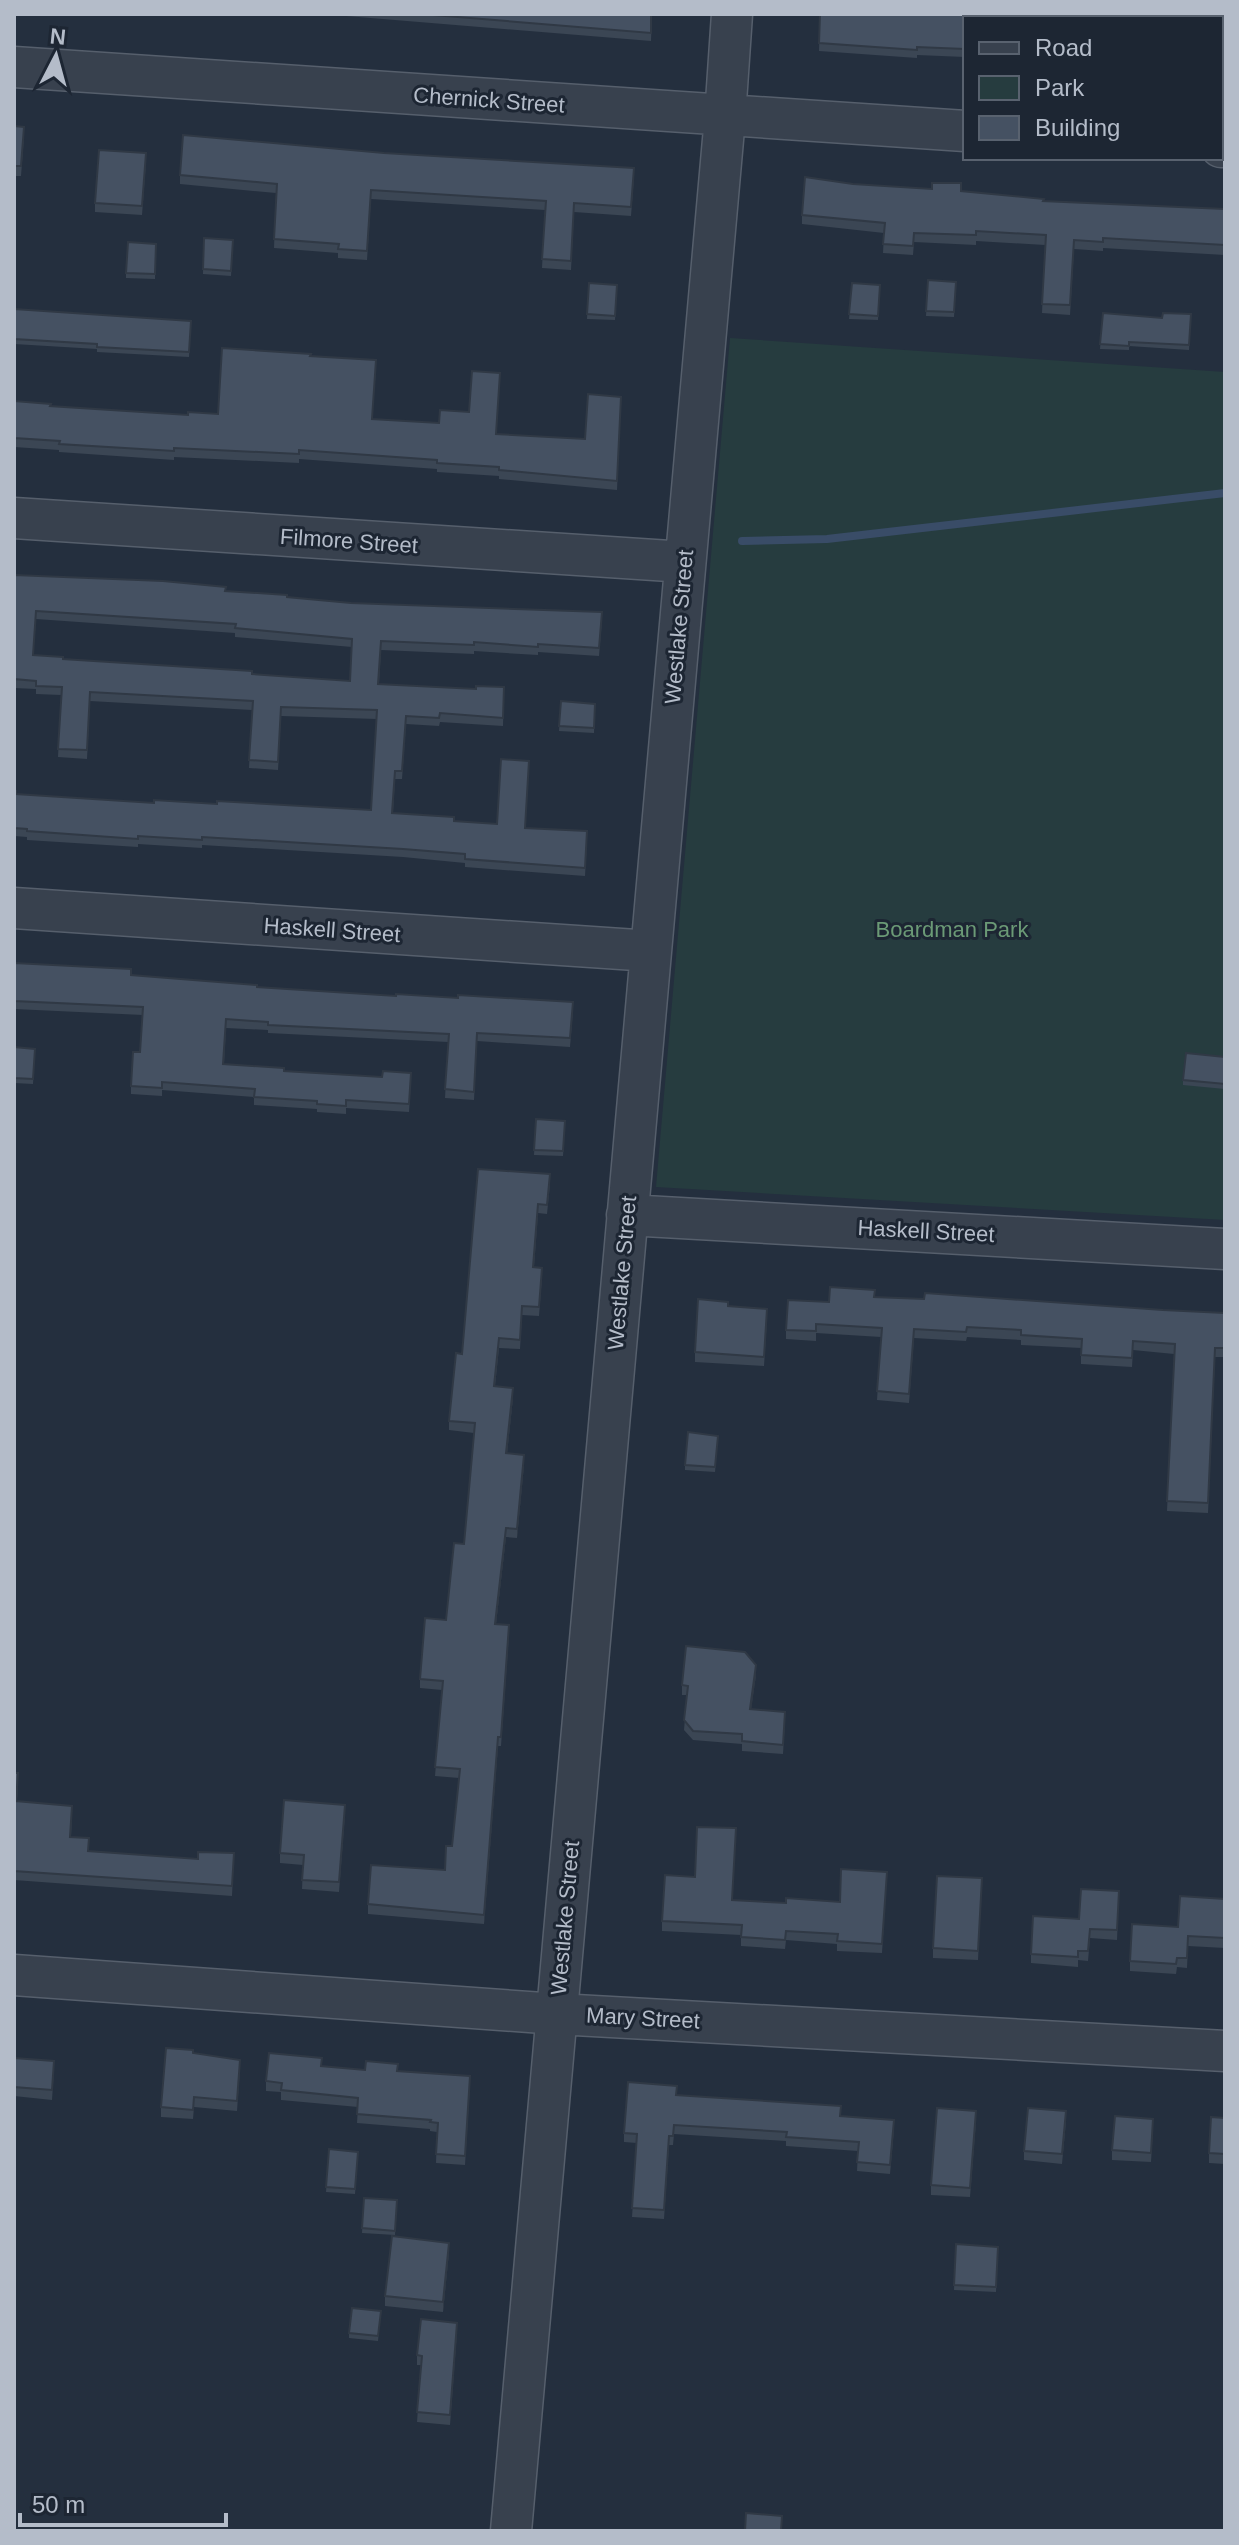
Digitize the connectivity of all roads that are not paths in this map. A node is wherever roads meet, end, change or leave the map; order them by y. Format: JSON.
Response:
{"nodes":[{"id":1,"x":732,"y":14,"type":"edge"},
{"id":2,"x":14,"y":67,"type":"edge"},
{"id":3,"x":725,"y":117,"type":"junction"},
{"id":4,"x":963,"y":131,"type":"edge"},
{"id":5,"x":14,"y":518,"type":"edge"},
{"id":6,"x":685,"y":562,"type":"junction"},
{"id":7,"x":14,"y":908,"type":"edge"},
{"id":8,"x":651,"y":951,"type":"junction"},
{"id":9,"x":627,"y":1215,"type":"junction"},
{"id":10,"x":1225,"y":1249,"type":"edge"},
{"id":11,"x":14,"y":1975,"type":"edge"},
{"id":12,"x":557,"y":2014,"type":"junction"},
{"id":13,"x":1225,"y":2051,"type":"edge"},
{"id":14,"x":511,"y":2531,"type":"edge"}],
"edges":[{"from":1,"to":3,"type":"street","name":"Westlake Street"},
{"from":2,"to":3,"type":"street","name":"Chernick Street"},
{"from":3,"to":4,"type":"street","name":"Chernick Street"},
{"from":3,"to":6,"type":"street","name":"Westlake Street"},
{"from":5,"to":6,"type":"street","name":"Filmore Street"},
{"from":6,"to":8,"type":"street","name":"Westlake Street"},
{"from":7,"to":8,"type":"street","name":"Haskell Street"},
{"from":8,"to":9,"type":"street","name":"Westlake Street"},
{"from":9,"to":10,"type":"street","name":"Haskell Street"},
{"from":9,"to":12,"type":"street","name":"Westlake Street"},
{"from":11,"to":12,"type":"street","name":"Mary Street"},
{"from":12,"to":13,"type":"street","name":"Mary Street"},
{"from":12,"to":14,"type":"street","name":"Westlake Street"}]}
